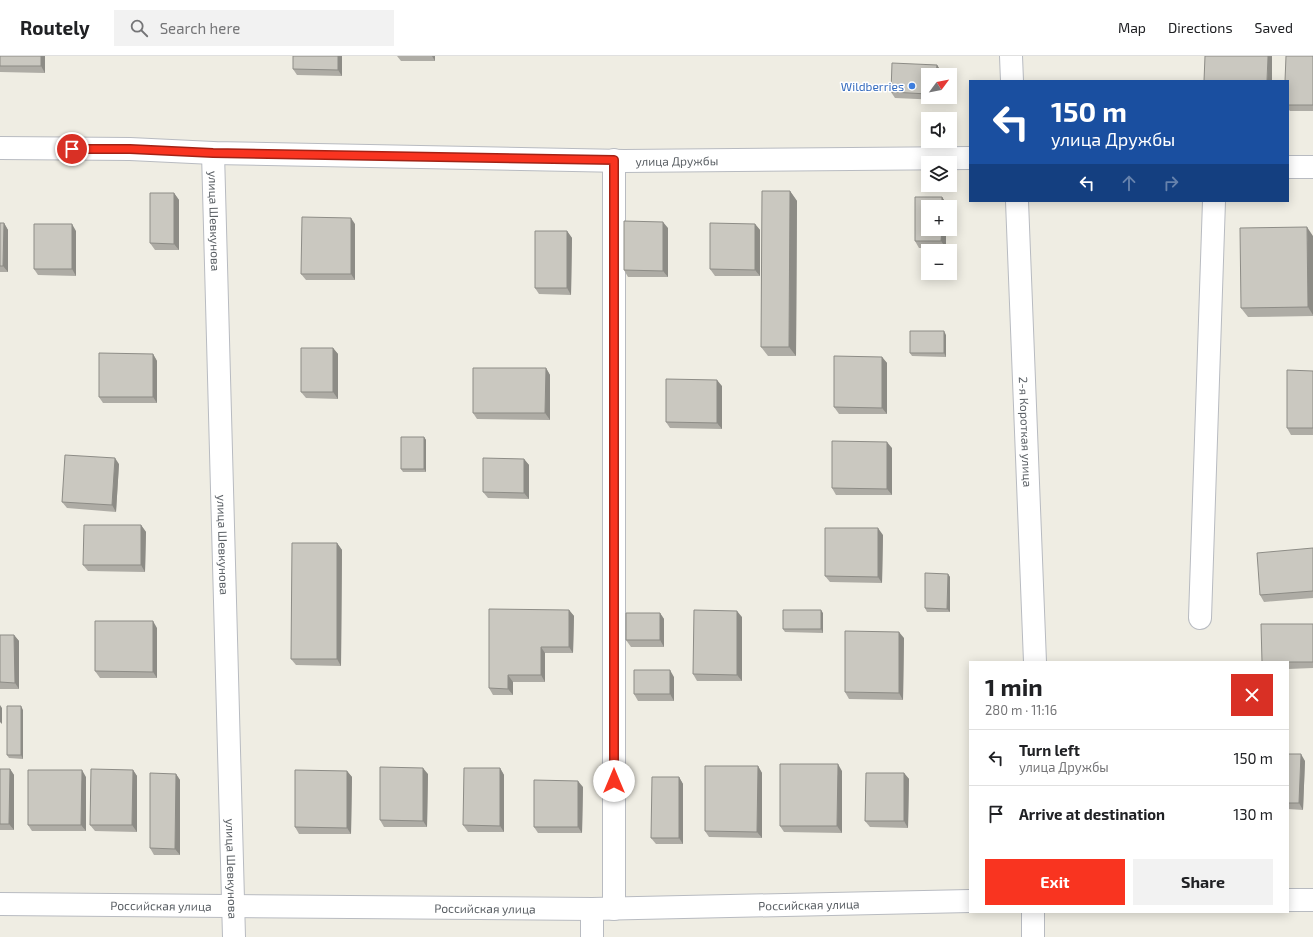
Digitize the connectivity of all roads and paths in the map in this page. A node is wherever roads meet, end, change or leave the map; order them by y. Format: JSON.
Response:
{"nodes":[{"id":1,"x":1012,"y":56,"type":"edge"},
{"id":2,"x":1012,"y":80,"type":"edge"},
{"id":3,"x":0,"y":148,"type":"edge"},
{"id":4,"x":213,"y":153,"type":"junction"},
{"id":5,"x":969,"y":158,"type":"edge"},
{"id":6,"x":614,"y":160,"type":"junction"},
{"id":7,"x":1289,"y":167,"type":"edge"},
{"id":8,"x":1313,"y":167,"type":"edge"},
{"id":9,"x":1017,"y":202,"type":"edge"},
{"id":10,"x":1214,"y":202,"type":"edge"},
{"id":11,"x":1200,"y":618,"type":"dead end"},
{"id":12,"x":1035,"y":661,"type":"edge"},
{"id":13,"x":1289,"y":900,"type":"edge"},
{"id":14,"x":1313,"y":900,"type":"edge"},
{"id":15,"x":969,"y":901,"type":"edge"},
{"id":16,"x":0,"y":904,"type":"edge"},
{"id":17,"x":234,"y":906,"type":"junction"},
{"id":18,"x":592,"y":909,"type":"junction"},
{"id":19,"x":614,"y":909,"type":"junction"},
{"id":20,"x":1033,"y":913,"type":"edge"},
{"id":21,"x":234,"y":937,"type":"edge"},
{"id":22,"x":592,"y":937,"type":"edge"},
{"id":23,"x":1032,"y":937,"type":"edge"}],
"edges":[{"from":1,"to":2,"type":"street"},
{"from":3,"to":4,"type":"street","name":"улица Дружбы"},
{"from":4,"to":6,"type":"street","name":"улица Дружбы"},
{"from":4,"to":17,"type":"street","name":"улица Шевкунова"},
{"from":5,"to":6,"type":"street","name":"улица Дружбы"},
{"from":6,"to":19,"type":"street"},
{"from":7,"to":8,"type":"street"},
{"from":9,"to":12,"type":"street","name":"2-я Короткая улица"},
{"from":10,"to":11,"type":"street"},
{"from":13,"to":14,"type":"street"},
{"from":15,"to":19,"type":"street","name":"Российская улица"},
{"from":16,"to":17,"type":"street","name":"Российская улица"},
{"from":17,"to":18,"type":"street","name":"Российская улица"},
{"from":17,"to":21,"type":"street","name":"улица Шевкунова"},
{"from":18,"to":19,"type":"street","name":"Российская улица"},
{"from":18,"to":22,"type":"street"},
{"from":20,"to":23,"type":"street"}]}
